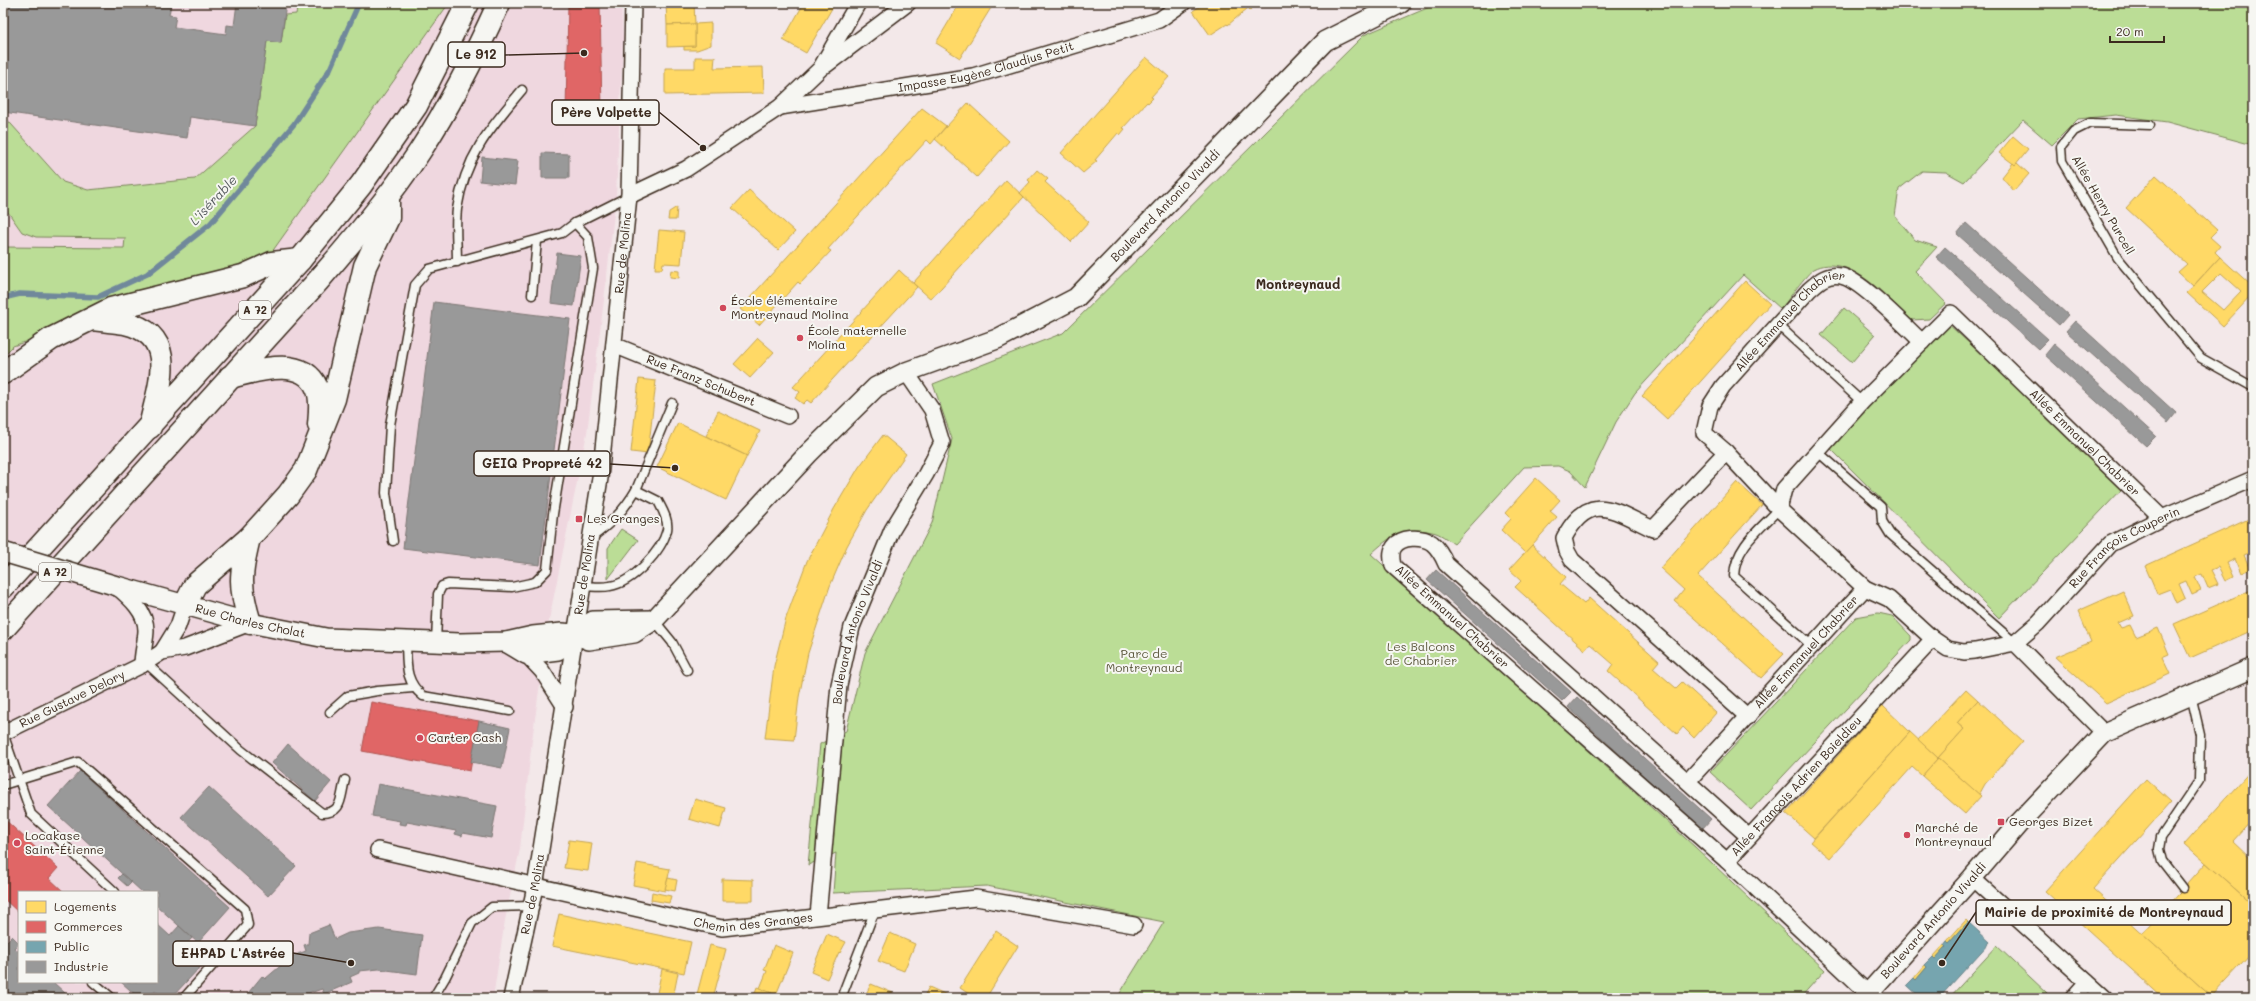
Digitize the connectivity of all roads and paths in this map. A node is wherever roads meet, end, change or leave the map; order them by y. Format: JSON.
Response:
{"nodes":[{"id":1,"x":468,"y":3,"type":"edge"},
{"id":2,"x":499,"y":3,"type":"edge"},
{"id":3,"x":633,"y":3,"type":"edge"},
{"id":4,"x":858,"y":3,"type":"edge"},
{"id":5,"x":908,"y":3,"type":"edge"},
{"id":6,"x":1183,"y":3,"type":"edge"},
{"id":7,"x":1401,"y":3,"type":"edge"},
{"id":8,"x":820,"y":69,"type":"junction"},
{"id":9,"x":522,"y":90,"type":"dead end"},
{"id":10,"x":780,"y":107,"type":"junction"},
{"id":11,"x":2150,"y":125,"type":"dead end"},
{"id":12,"x":388,"y":196,"type":"junction"},
{"id":13,"x":630,"y":196,"type":"junction"},
{"id":14,"x":575,"y":223,"type":"junction"},
{"id":15,"x":537,"y":241,"type":"junction"},
{"id":16,"x":300,"y":260,"type":"junction"},
{"id":17,"x":457,"y":262,"type":"junction"},
{"id":18,"x":532,"y":295,"type":"dead end"},
{"id":19,"x":90,"y":319,"type":"junction"},
{"id":20,"x":1778,"y":325,"type":"junction"},
{"id":21,"x":1922,"y":342,"type":"junction"},
{"id":22,"x":614,"y":345,"type":"junction"},
{"id":23,"x":906,"y":372,"type":"junction"},
{"id":24,"x":3,"y":373,"type":"edge"},
{"id":25,"x":230,"y":377,"type":"junction"},
{"id":26,"x":2253,"y":387,"type":"edge"},
{"id":27,"x":1862,"y":402,"type":"junction"},
{"id":28,"x":672,"y":403,"type":"dead end"},
{"id":29,"x":788,"y":416,"type":"dead end"},
{"id":30,"x":150,"y":427,"type":"junction"},
{"id":31,"x":319,"y":440,"type":"junction"},
{"id":32,"x":1726,"y":452,"type":"junction"},
{"id":33,"x":1818,"y":452,"type":"junction"},
{"id":34,"x":2253,"y":479,"type":"edge"},
{"id":35,"x":636,"y":490,"type":"junction"},
{"id":36,"x":1779,"y":509,"type":"junction"},
{"id":37,"x":2162,"y":518,"type":"junction"},
{"id":38,"x":249,"y":538,"type":"junction"},
{"id":39,"x":591,"y":538,"type":"junction"},
{"id":40,"x":393,"y":541,"type":"dead end"},
{"id":41,"x":3,"y":552,"type":"edge"},
{"id":42,"x":117,"y":586,"type":"junction"},
{"id":43,"x":582,"y":586,"type":"junction"},
{"id":44,"x":3,"y":588,"type":"edge"},
{"id":45,"x":1865,"y":588,"type":"junction"},
{"id":46,"x":185,"y":605,"type":"junction"},
{"id":47,"x":654,"y":620,"type":"junction"},
{"id":48,"x":250,"y":623,"type":"junction"},
{"id":49,"x":3,"y":629,"type":"edge"},
{"id":50,"x":574,"y":634,"type":"junction"},
{"id":51,"x":1932,"y":639,"type":"junction"},
{"id":52,"x":406,"y":641,"type":"junction"},
{"id":53,"x":436,"y":642,"type":"junction"},
{"id":54,"x":506,"y":642,"type":"junction"},
{"id":55,"x":2015,"y":643,"type":"junction"},
{"id":56,"x":1812,"y":646,"type":"junction"},
{"id":57,"x":162,"y":652,"type":"junction"},
{"id":58,"x":526,"y":654,"type":"junction"},
{"id":59,"x":144,"y":664,"type":"junction"},
{"id":60,"x":2253,"y":668,"type":"edge"},
{"id":61,"x":687,"y":670,"type":"dead end"},
{"id":62,"x":413,"y":688,"type":"junction"},
{"id":63,"x":2191,"y":695,"type":"junction"},
{"id":64,"x":565,"y":707,"type":"junction"},
{"id":65,"x":510,"y":711,"type":"dead end"},
{"id":66,"x":330,"y":712,"type":"dead end"},
{"id":67,"x":1748,"y":717,"type":"junction"},
{"id":68,"x":3,"y":733,"type":"edge"},
{"id":69,"x":2104,"y":733,"type":"junction"},
{"id":70,"x":345,"y":780,"type":"dead end"},
{"id":71,"x":21,"y":781,"type":"junction"},
{"id":72,"x":1688,"y":781,"type":"junction"},
{"id":73,"x":3,"y":785,"type":"edge"},
{"id":74,"x":1749,"y":837,"type":"junction"},
{"id":75,"x":378,"y":850,"type":"dead end"},
{"id":76,"x":1727,"y":861,"type":"junction"},
{"id":77,"x":1972,"y":878,"type":"junction"},
{"id":78,"x":535,"y":887,"type":"junction"},
{"id":79,"x":2183,"y":888,"type":"dead end"},
{"id":80,"x":114,"y":891,"type":"edge"},
{"id":81,"x":531,"y":906,"type":"junction"},
{"id":82,"x":875,"y":910,"type":"junction"},
{"id":83,"x":818,"y":916,"type":"junction"},
{"id":84,"x":1134,"y":925,"type":"dead end"},
{"id":85,"x":2087,"y":982,"type":"junction"},
{"id":86,"x":94,"y":983,"type":"edge"},
{"id":87,"x":1866,"y":996,"type":"edge"},
{"id":88,"x":112,"y":998,"type":"edge"},
{"id":89,"x":184,"y":998,"type":"edge"},
{"id":90,"x":432,"y":998,"type":"edge"},
{"id":91,"x":511,"y":998,"type":"edge"},
{"id":92,"x":841,"y":998,"type":"edge"},
{"id":93,"x":2073,"y":998,"type":"edge"},
{"id":94,"x":2105,"y":998,"type":"edge"}],
"edges":[{"from":1,"to":16,"type":"highway","number":"A 72"},
{"from":2,"to":12,"type":"highway","number":"A 72"},
{"from":3,"to":13,"type":"street","name":"Rue de Molina"},
{"from":4,"to":8,"type":"street"},
{"from":5,"to":8,"type":"street"},
{"from":6,"to":10,"type":"street","name":"Impasse Eugène Claudius Petit"},
{"from":7,"to":23,"type":"street","name":"Boulevard Antonio Vivaldi"},
{"from":8,"to":10,"type":"street"},
{"from":9,"to":17,"type":"lane"},
{"from":10,"to":13,"type":"street"},
{"from":11,"to":26,"type":"lane","name":"Allée Henry Purcell"},
{"from":12,"to":25,"type":"highway","number":"A 72"},
{"from":12,"to":31,"type":"highway"},
{"from":13,"to":14,"type":"lane"},
{"from":13,"to":22,"type":"street","name":"Rue de Molina"},
{"from":14,"to":15,"type":"lane"},
{"from":14,"to":53,"type":"lane"},
{"from":15,"to":17,"type":"lane"},
{"from":15,"to":18,"type":"lane"},
{"from":16,"to":19,"type":"highway"},
{"from":16,"to":30,"type":"highway","number":"A 72"},
{"from":17,"to":40,"type":"lane"},
{"from":19,"to":24,"type":"highway"},
{"from":19,"to":30,"type":"highway"},
{"from":20,"to":21,"type":"street","name":"Allée Emmanuel Chabrier"},
{"from":20,"to":27,"type":"lane"},
{"from":20,"to":32,"type":"street","name":"Allée Emmanuel Chabrier"},
{"from":21,"to":27,"type":"street","name":"Allée Emmanuel Chabrier"},
{"from":21,"to":37,"type":"street","name":"Allée Emmanuel Chabrier"},
{"from":22,"to":29,"type":"street","name":"Rue Franz Schubert"},
{"from":22,"to":39,"type":"street","name":"Rue de Molina"},
{"from":23,"to":47,"type":"street","name":"Boulevard Antonio Vivaldi"},
{"from":23,"to":83,"type":"street","name":"Boulevard Antonio Vivaldi"},
{"from":25,"to":31,"type":"highway"},
{"from":25,"to":49,"type":"highway","number":"A 72"},
{"from":27,"to":33,"type":"street","name":"Allée Emmanuel Chabrier"},
{"from":28,"to":35,"type":"lane"},
{"from":30,"to":44,"type":"highway","number":"A 72"},
{"from":31,"to":38,"type":"highway"},
{"from":32,"to":36,"type":"street","name":"Allée Emmanuel Chabrier"},
{"from":32,"to":67,"type":"street","name":"Allée Emmanuel Chabrier"},
{"from":33,"to":36,"type":"street","name":"Allée Emmanuel Chabrier"},
{"from":33,"to":55,"type":"lane"},
{"from":34,"to":37,"type":"street","name":"Rue François Couperin"},
{"from":35,"to":39,"type":"lane"},
{"from":35,"to":43,"type":"lane"},
{"from":36,"to":45,"type":"street","name":"Allée Emmanuel Chabrier"},
{"from":36,"to":56,"type":"lane"},
{"from":37,"to":55,"type":"street","name":"Rue François Couperin"},
{"from":38,"to":46,"type":"highway"},
{"from":38,"to":48,"type":"highway"},
{"from":39,"to":43,"type":"street","name":"Rue de Molina"},
{"from":41,"to":42,"type":"street","name":"Rue Charles Cholat","bridge":true},
{"from":42,"to":46,"type":"street","name":"Rue Charles Cholat"},
{"from":42,"to":59,"type":"street"},
{"from":43,"to":50,"type":"street","name":"Rue de Molina"},
{"from":45,"to":51,"type":"street","name":"Allée Emmanuel Chabrier"},
{"from":45,"to":56,"type":"street","name":"Allée Emmanuel Chabrier"},
{"from":46,"to":48,"type":"street","name":"Rue Charles Cholat"},
{"from":46,"to":57,"type":"street","name":"Rue Gustave Delory"},
{"from":47,"to":50,"type":"street"},
{"from":47,"to":61,"type":"lane"},
{"from":48,"to":52,"type":"street","name":"Rue Charles Cholat"},
{"from":48,"to":57,"type":"street","name":"Rue Gustave Delory"},
{"from":50,"to":54,"type":"street","name":"Rue Charles Cholat"},
{"from":50,"to":58,"type":"street"},
{"from":50,"to":64,"type":"street","name":"Rue de Molina"},
{"from":51,"to":55,"type":"street","name":"Allée Emmanuel Chabrier"},
{"from":51,"to":74,"type":"street","name":"Allée François Adrien Boieldieu"},
{"from":52,"to":53,"type":"street","name":"Rue Charles Cholat"},
{"from":52,"to":62,"type":"lane"},
{"from":53,"to":54,"type":"street","name":"Rue Charles Cholat"},
{"from":54,"to":58,"type":"street"},
{"from":55,"to":69,"type":"street"},
{"from":56,"to":67,"type":"street","name":"Allée Emmanuel Chabrier"},
{"from":57,"to":59,"type":"street","name":"Rue Gustave Delory"},
{"from":58,"to":64,"type":"street"},
{"from":59,"to":68,"type":"street","name":"Rue Gustave Delory"},
{"from":59,"to":70,"type":"lane"},
{"from":60,"to":63,"type":"street","name":"Boulevard Antonio Vivaldi"},
{"from":62,"to":65,"type":"lane"},
{"from":62,"to":66,"type":"lane"},
{"from":63,"to":69,"type":"street","name":"Boulevard Antonio Vivaldi"},
{"from":63,"to":79,"type":"lane"},
{"from":64,"to":78,"type":"street","name":"Rue de Molina"},
{"from":67,"to":72,"type":"street","name":"Allée Emmanuel Chabrier"},
{"from":68,"to":71,"type":"lane"},
{"from":69,"to":77,"type":"street","name":"Boulevard Antonio Vivaldi"},
{"from":71,"to":73,"type":"lane"},
{"from":71,"to":80,"type":"lane"},
{"from":71,"to":89,"type":"lane"},
{"from":72,"to":74,"type":"street","name":"Allée Emmanuel Chabrier"},
{"from":72,"to":76,"type":"street","name":"Allée Emmanuel Chabrier"},
{"from":74,"to":76,"type":"street","name":"Allée François Adrien Boieldieu"},
{"from":75,"to":78,"type":"street","name":"Chemin des Granges"},
{"from":76,"to":87,"type":"street","name":"Allée François Adrien Boieldieu"},
{"from":77,"to":85,"type":"street"},
{"from":77,"to":87,"type":"street","name":"Boulevard Antonio Vivaldi"},
{"from":78,"to":81,"type":"street","name":"Rue de Molina"},
{"from":78,"to":83,"type":"street","name":"Chemin des Granges"},
{"from":81,"to":90,"type":"lane"},
{"from":81,"to":91,"type":"street","name":"Rue de Molina"},
{"from":82,"to":83,"type":"street","name":"Chemin des Granges"},
{"from":82,"to":84,"type":"street","name":"Chemin des Granges"},
{"from":82,"to":92,"type":"lane"},
{"from":85,"to":93,"type":"street"},
{"from":85,"to":94,"type":"street"},
{"from":86,"to":88,"type":"lane"}]}
